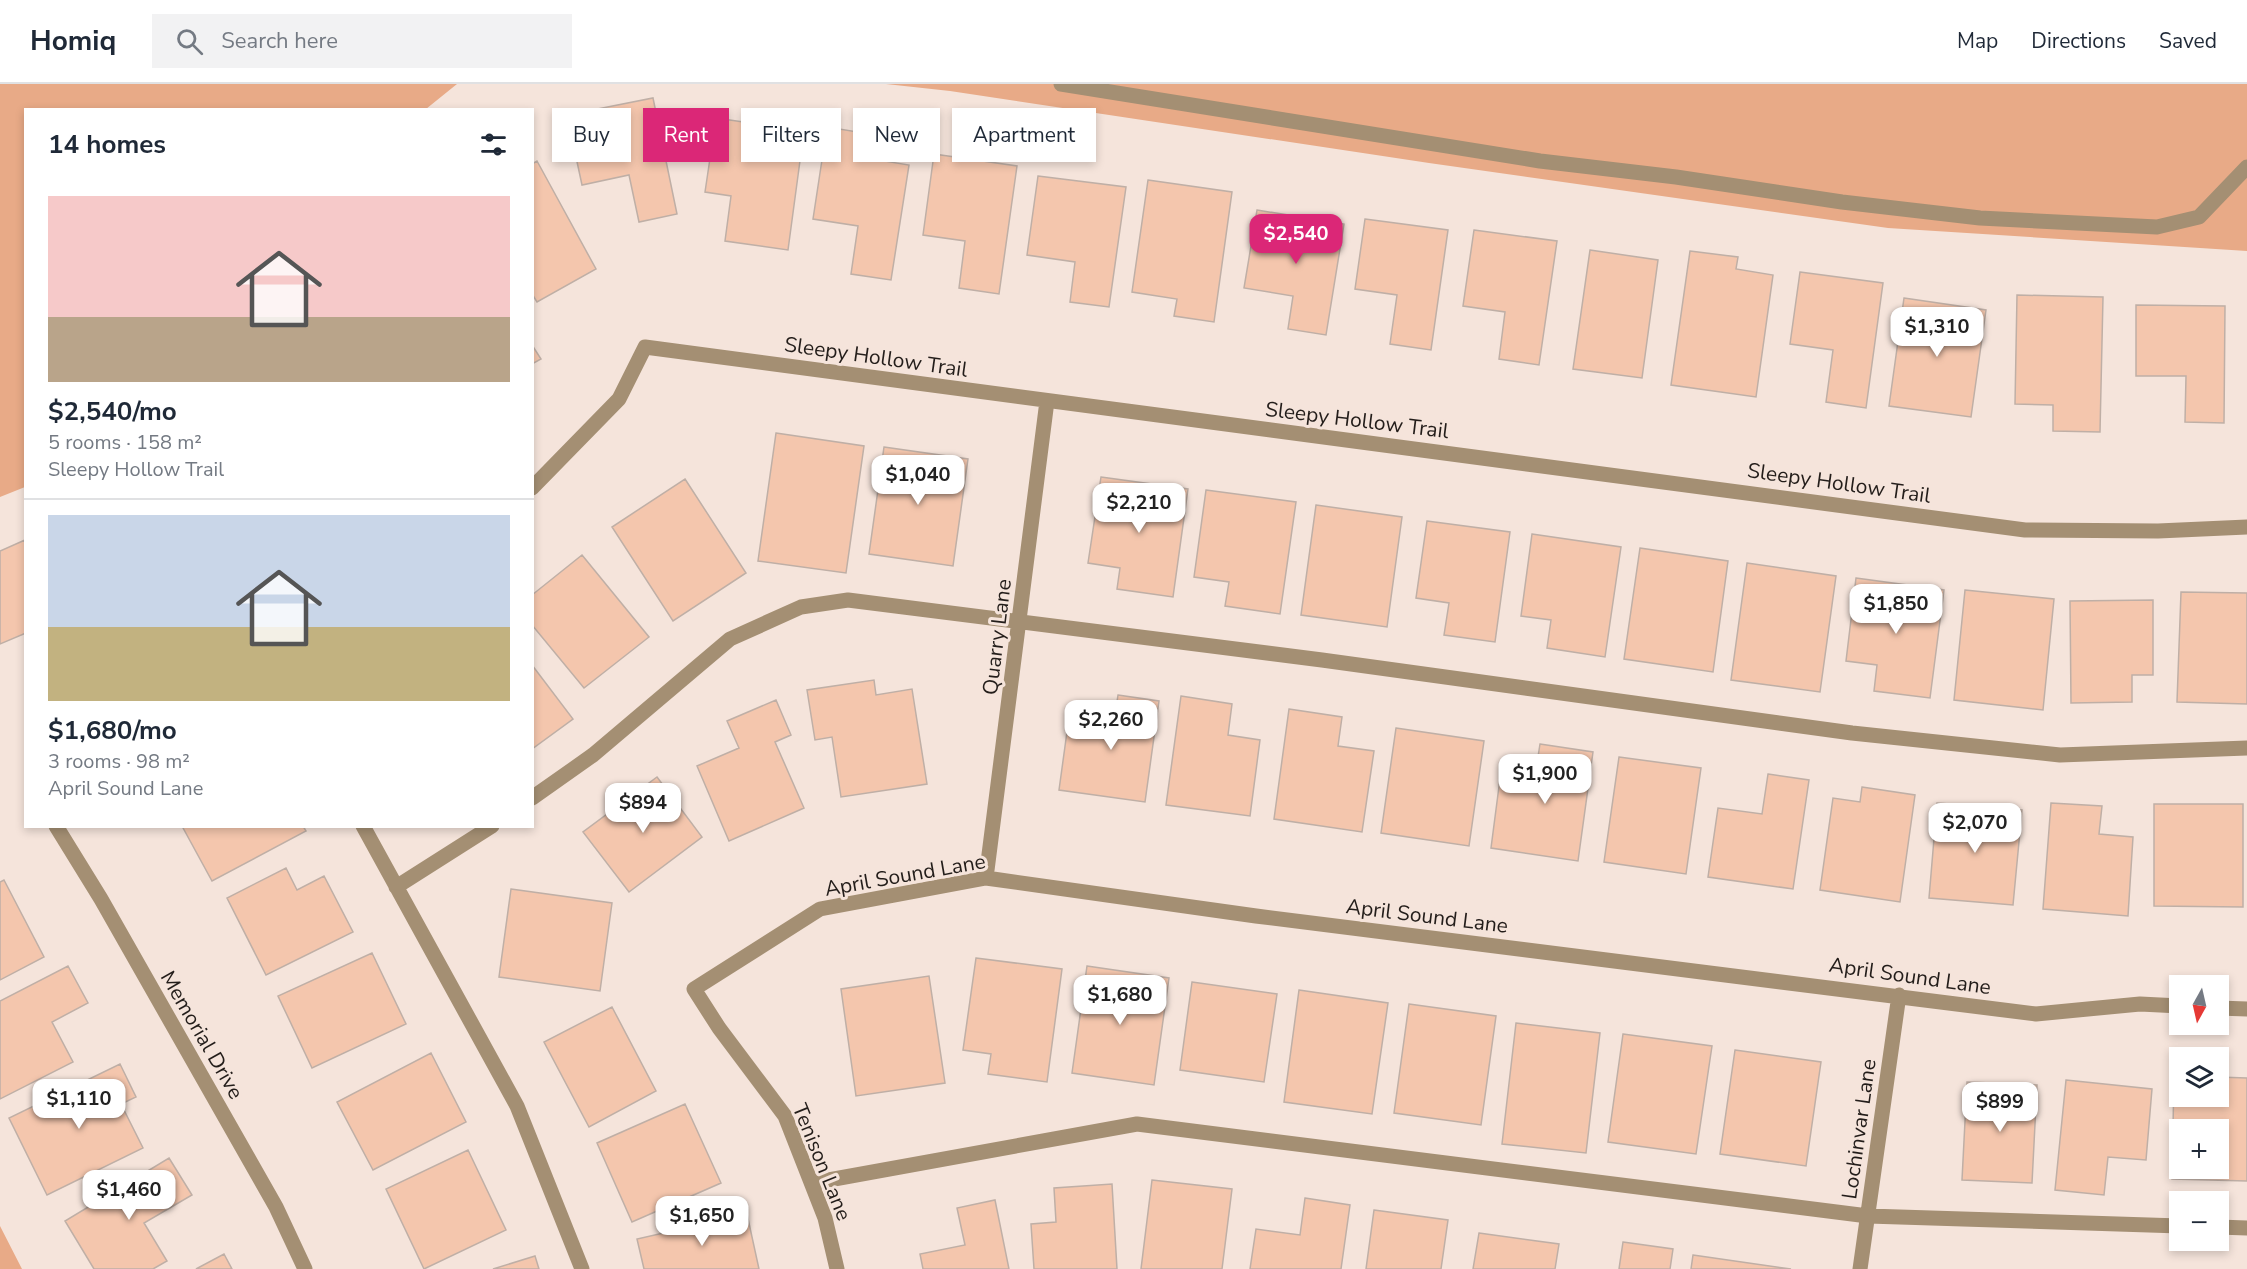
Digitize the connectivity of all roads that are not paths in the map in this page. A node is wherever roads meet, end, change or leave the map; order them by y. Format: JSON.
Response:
{"nodes":[{"id":1,"x":1061,"y":84,"type":"edge"},
{"id":2,"x":2247,"y":168,"type":"edge"},
{"id":3,"x":1047,"y":401,"type":"junction"},
{"id":4,"x":534,"y":486,"type":"edge"},
{"id":5,"x":2247,"y":527,"type":"edge"},
{"id":6,"x":1020,"y":624,"type":"junction"},
{"id":7,"x":2247,"y":748,"type":"edge"},
{"id":8,"x":534,"y":797,"type":"edge"},
{"id":9,"x":57,"y":828,"type":"edge"},
{"id":10,"x":364,"y":828,"type":"edge"},
{"id":11,"x":489,"y":828,"type":"edge"},
{"id":12,"x":986,"y":878,"type":"junction"},
{"id":13,"x":396,"y":887,"type":"junction"},
{"id":14,"x":694,"y":988,"type":"joint"},
{"id":15,"x":1899,"y":995,"type":"junction"},
{"id":16,"x":2169,"y":1005,"type":"edge"},
{"id":17,"x":2229,"y":1008,"type":"edge"},
{"id":18,"x":2247,"y":1009,"type":"edge"},
{"id":19,"x":812,"y":1183,"type":"junction"},
{"id":20,"x":1868,"y":1216,"type":"junction"},
{"id":21,"x":2169,"y":1226,"type":"edge"},
{"id":22,"x":2229,"y":1227,"type":"edge"},
{"id":23,"x":2247,"y":1228,"type":"edge"},
{"id":24,"x":305,"y":1269,"type":"edge"},
{"id":25,"x":582,"y":1269,"type":"edge"},
{"id":26,"x":837,"y":1269,"type":"edge"},
{"id":27,"x":1860,"y":1269,"type":"edge"}],
"edges":[{"from":1,"to":2,"type":"street"},
{"from":3,"to":4,"type":"street","name":"Sleepy Hollow Trail"},
{"from":3,"to":5,"type":"street","name":"Sleepy Hollow Trail"},
{"from":3,"to":6,"type":"street","name":"Quarry Lane"},
{"from":6,"to":7,"type":"street"},
{"from":6,"to":8,"type":"street"},
{"from":6,"to":12,"type":"street","name":"Quarry Lane"},
{"from":9,"to":24,"type":"street","name":"Memorial Drive"},
{"from":10,"to":13,"type":"street"},
{"from":11,"to":13,"type":"street"},
{"from":12,"to":14,"type":"street","name":"April Sound Lane"},
{"from":12,"to":15,"type":"street","name":"April Sound Lane"},
{"from":13,"to":25,"type":"street"},
{"from":14,"to":19,"type":"street","name":"Tenison Lane"},
{"from":15,"to":16,"type":"street","name":"April Sound Lane"},
{"from":15,"to":20,"type":"street","name":"Lochinvar Lane"},
{"from":17,"to":18,"type":"street"},
{"from":19,"to":20,"type":"street"},
{"from":19,"to":26,"type":"street","name":"Tenison Lane"},
{"from":20,"to":21,"type":"street"},
{"from":20,"to":27,"type":"street","name":"Lochinvar Lane"},
{"from":22,"to":23,"type":"street"}]}
